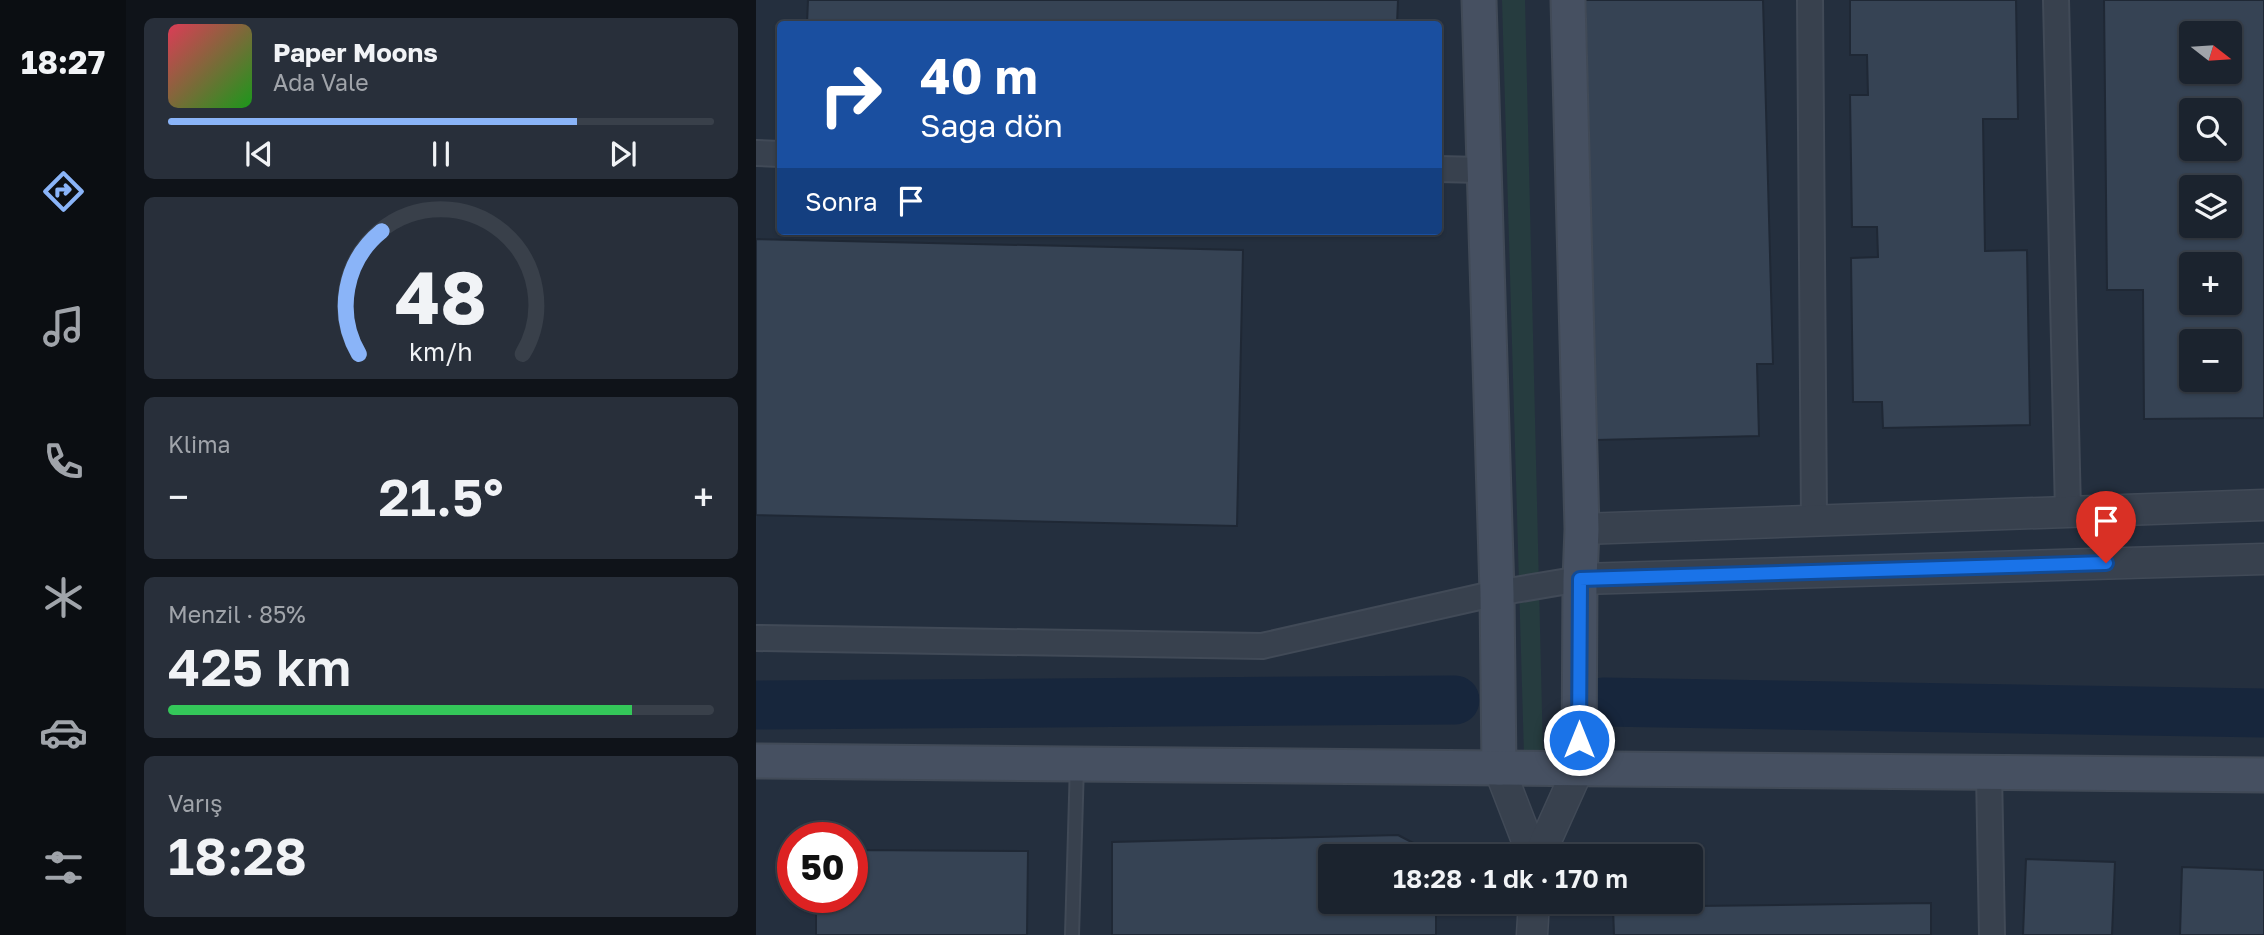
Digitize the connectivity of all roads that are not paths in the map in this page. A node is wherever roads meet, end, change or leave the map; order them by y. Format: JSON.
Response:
{"nodes":[{"id":1,"x":1479,"y":0,"type":"edge"},
{"id":2,"x":1568,"y":0,"type":"edge"},
{"id":3,"x":1810,"y":0,"type":"edge"},
{"id":4,"x":2056,"y":0,"type":"edge"},
{"id":5,"x":756,"y":153,"type":"edge"},
{"id":6,"x":777,"y":154,"type":"edge"},
{"id":7,"x":1442,"y":169,"type":"edge"},
{"id":8,"x":1482,"y":170,"type":"junction"},
{"id":9,"x":2264,"y":505,"type":"edge"},
{"id":10,"x":2068,"y":511,"type":"junction"},
{"id":11,"x":1814,"y":520,"type":"junction"},
{"id":12,"x":1582,"y":529,"type":"junction"},
{"id":13,"x":2264,"y":559,"type":"edge"},
{"id":14,"x":1580,"y":579,"type":"junction"},
{"id":15,"x":1497,"y":593,"type":"junction"},
{"id":16,"x":756,"y":638,"type":"edge"},
{"id":17,"x":756,"y":761,"type":"edge"},
{"id":18,"x":1077,"y":764,"type":"junction"},
{"id":19,"x":1579,"y":767,"type":"junction"},
{"id":20,"x":1499,"y":768,"type":"junction"},
{"id":21,"x":1989,"y":772,"type":"junction"},
{"id":22,"x":2264,"y":775,"type":"edge"},
{"id":23,"x":1528,"y":844,"type":"edge"},
{"id":24,"x":1544,"y":844,"type":"edge"},
{"id":25,"x":1533,"y":914,"type":"edge"},
{"id":26,"x":1072,"y":935,"type":"edge"},
{"id":27,"x":1532,"y":935,"type":"edge"},
{"id":28,"x":1992,"y":935,"type":"edge"}],
"edges":[{"from":1,"to":8,"type":"main road"},
{"from":2,"to":12,"type":"main road"},
{"from":3,"to":11,"type":"street"},
{"from":4,"to":10,"type":"street"},
{"from":5,"to":6,"type":"street"},
{"from":7,"to":8,"type":"street"},
{"from":8,"to":15,"type":"main road"},
{"from":9,"to":10,"type":"street"},
{"from":10,"to":11,"type":"street"},
{"from":11,"to":12,"type":"street"},
{"from":12,"to":14,"type":"main road"},
{"from":13,"to":14,"type":"street"},
{"from":14,"to":15,"type":"street"},
{"from":14,"to":19,"type":"main road"},
{"from":15,"to":16,"type":"street"},
{"from":15,"to":20,"type":"main road"},
{"from":17,"to":18,"type":"main road"},
{"from":18,"to":20,"type":"main road"},
{"from":18,"to":26,"type":"lane"},
{"from":19,"to":20,"type":"main road"},
{"from":19,"to":21,"type":"main road"},
{"from":19,"to":24,"type":"street"},
{"from":20,"to":23,"type":"street"},
{"from":21,"to":22,"type":"main road"},
{"from":21,"to":28,"type":"street"},
{"from":25,"to":27,"type":"street"}]}
